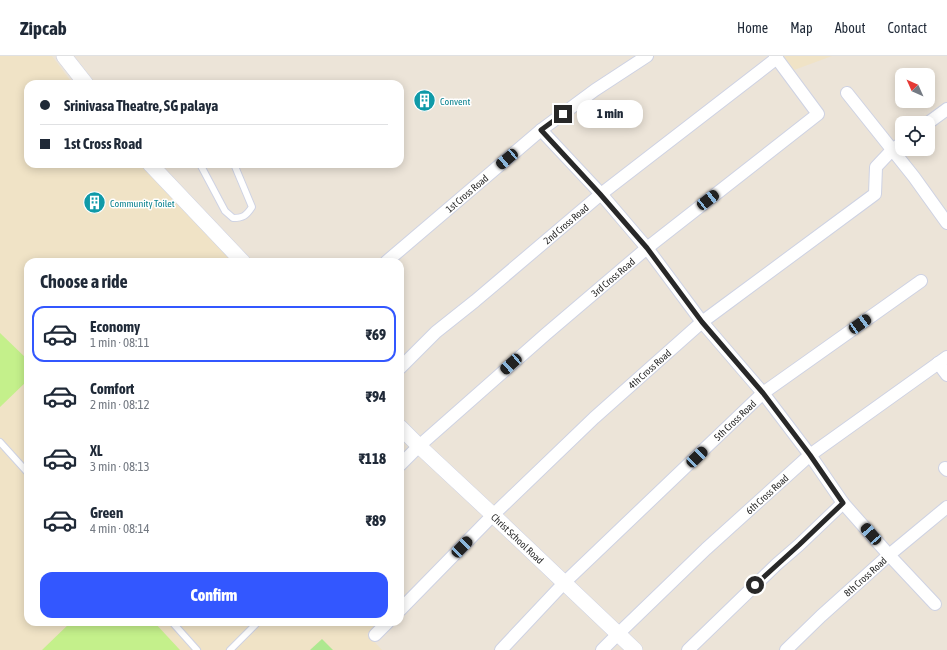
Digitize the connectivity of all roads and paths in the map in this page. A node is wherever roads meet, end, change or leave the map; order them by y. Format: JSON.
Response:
{"nodes":[{"id":1,"x":64,"y":56,"type":"edge"},
{"id":2,"x":646,"y":56,"type":"edge"},
{"id":3,"x":776,"y":57,"type":"edge"},
{"id":4,"x":83,"y":80,"type":"edge"},
{"id":5,"x":847,"y":93,"type":"dead end"},
{"id":6,"x":947,"y":109,"type":"edge"},
{"id":7,"x":935,"y":118,"type":"edge"},
{"id":8,"x":541,"y":130,"type":"junction"},
{"id":9,"x":895,"y":144,"type":"edge"},
{"id":10,"x":895,"y":148,"type":"edge"},
{"id":11,"x":902,"y":156,"type":"edge"},
{"id":12,"x":154,"y":168,"type":"edge"},
{"id":13,"x":202,"y":168,"type":"edge"},
{"id":14,"x":236,"y":168,"type":"edge"},
{"id":15,"x":600,"y":194,"type":"junction"},
{"id":16,"x":947,"y":223,"type":"edge"},
{"id":17,"x":647,"y":248,"type":"junction"},
{"id":18,"x":239,"y":258,"type":"edge"},
{"id":19,"x":391,"y":258,"type":"edge"},
{"id":20,"x":921,"y":281,"type":"dead end"},
{"id":21,"x":702,"y":322,"type":"junction"},
{"id":22,"x":943,"y":360,"type":"edge"},
{"id":23,"x":404,"y":364,"type":"edge"},
{"id":24,"x":947,"y":375,"type":"edge"},
{"id":25,"x":763,"y":393,"type":"junction"},
{"id":26,"x":404,"y":431,"type":"edge"},
{"id":27,"x":0,"y":442,"type":"edge"},
{"id":28,"x":419,"y":446,"type":"junction"},
{"id":29,"x":810,"y":455,"type":"junction"},
{"id":30,"x":404,"y":461,"type":"edge"},
{"id":31,"x":24,"y":469,"type":"edge"},
{"id":32,"x":843,"y":503,"type":"junction"},
{"id":33,"x":947,"y":507,"type":"edge"},
{"id":34,"x":493,"y":515,"type":"junction"},
{"id":35,"x":889,"y":555,"type":"junction"},
{"id":36,"x":564,"y":583,"type":"junction"},
{"id":37,"x":935,"y":604,"type":"dead end"},
{"id":38,"x":404,"y":606,"type":"edge"},
{"id":39,"x":176,"y":626,"type":"edge"},
{"id":40,"x":254,"y":626,"type":"edge"},
{"id":41,"x":384,"y":626,"type":"edge"},
{"id":42,"x":618,"y":634,"type":"junction"},
{"id":43,"x":375,"y":635,"type":"dead end"},
{"id":44,"x":197,"y":650,"type":"edge"},
{"id":45,"x":230,"y":650,"type":"edge"},
{"id":46,"x":501,"y":650,"type":"edge"},
{"id":47,"x":602,"y":650,"type":"edge"},
{"id":48,"x":634,"y":650,"type":"edge"},
{"id":49,"x":688,"y":650,"type":"edge"},
{"id":50,"x":786,"y":650,"type":"edge"}],
"edges":[{"from":1,"to":4,"type":"street"},
{"from":2,"to":8,"type":"street","name":"1st Cross Road"},
{"from":3,"to":15,"type":"street","name":"2nd Cross Road"},
{"from":3,"to":17,"type":"street","name":"3rd Cross Road"},
{"from":5,"to":9,"type":"street"},
{"from":6,"to":7,"type":"street"},
{"from":8,"to":15,"type":"street"},
{"from":8,"to":19,"type":"street","name":"1st Cross Road"},
{"from":10,"to":21,"type":"street","name":"4th Cross Road"},
{"from":11,"to":16,"type":"street"},
{"from":12,"to":18,"type":"street"},
{"from":13,"to":14,"type":"lane"},
{"from":15,"to":17,"type":"street"},
{"from":15,"to":23,"type":"street","name":"2nd Cross Road"},
{"from":17,"to":21,"type":"street"},
{"from":17,"to":28,"type":"street","name":"3rd Cross Road"},
{"from":20,"to":25,"type":"street","name":"5th Cross Road"},
{"from":21,"to":25,"type":"street"},
{"from":21,"to":34,"type":"street","name":"4th Cross Road"},
{"from":22,"to":24,"type":"street"},
{"from":22,"to":29,"type":"street","name":"6th Cross Road"},
{"from":25,"to":29,"type":"street"},
{"from":25,"to":36,"type":"street","name":"5th Cross Road"},
{"from":26,"to":28,"type":"street","name":"Christ School Road"},
{"from":27,"to":31,"type":"lane"},
{"from":28,"to":30,"type":"street","name":"3rd Cross Road"},
{"from":28,"to":34,"type":"street","name":"Christ School Road"},
{"from":29,"to":32,"type":"street"},
{"from":29,"to":42,"type":"street","name":"6th Cross Road"},
{"from":32,"to":35,"type":"street"},
{"from":32,"to":49,"type":"street"},
{"from":33,"to":35,"type":"street","name":"8th Cross Road"},
{"from":34,"to":36,"type":"street","name":"Christ School Road"},
{"from":34,"to":38,"type":"street","name":"4th Cross Road"},
{"from":35,"to":37,"type":"street"},
{"from":35,"to":50,"type":"street","name":"8th Cross Road"},
{"from":36,"to":42,"type":"street","name":"Christ School Road"},
{"from":36,"to":46,"type":"street","name":"5th Cross Road"},
{"from":39,"to":44,"type":"lane"},
{"from":40,"to":45,"type":"lane"},
{"from":41,"to":43,"type":"street"},
{"from":42,"to":47,"type":"street","name":"6th Cross Road"},
{"from":42,"to":48,"type":"street","name":"Christ School Road"}]}
